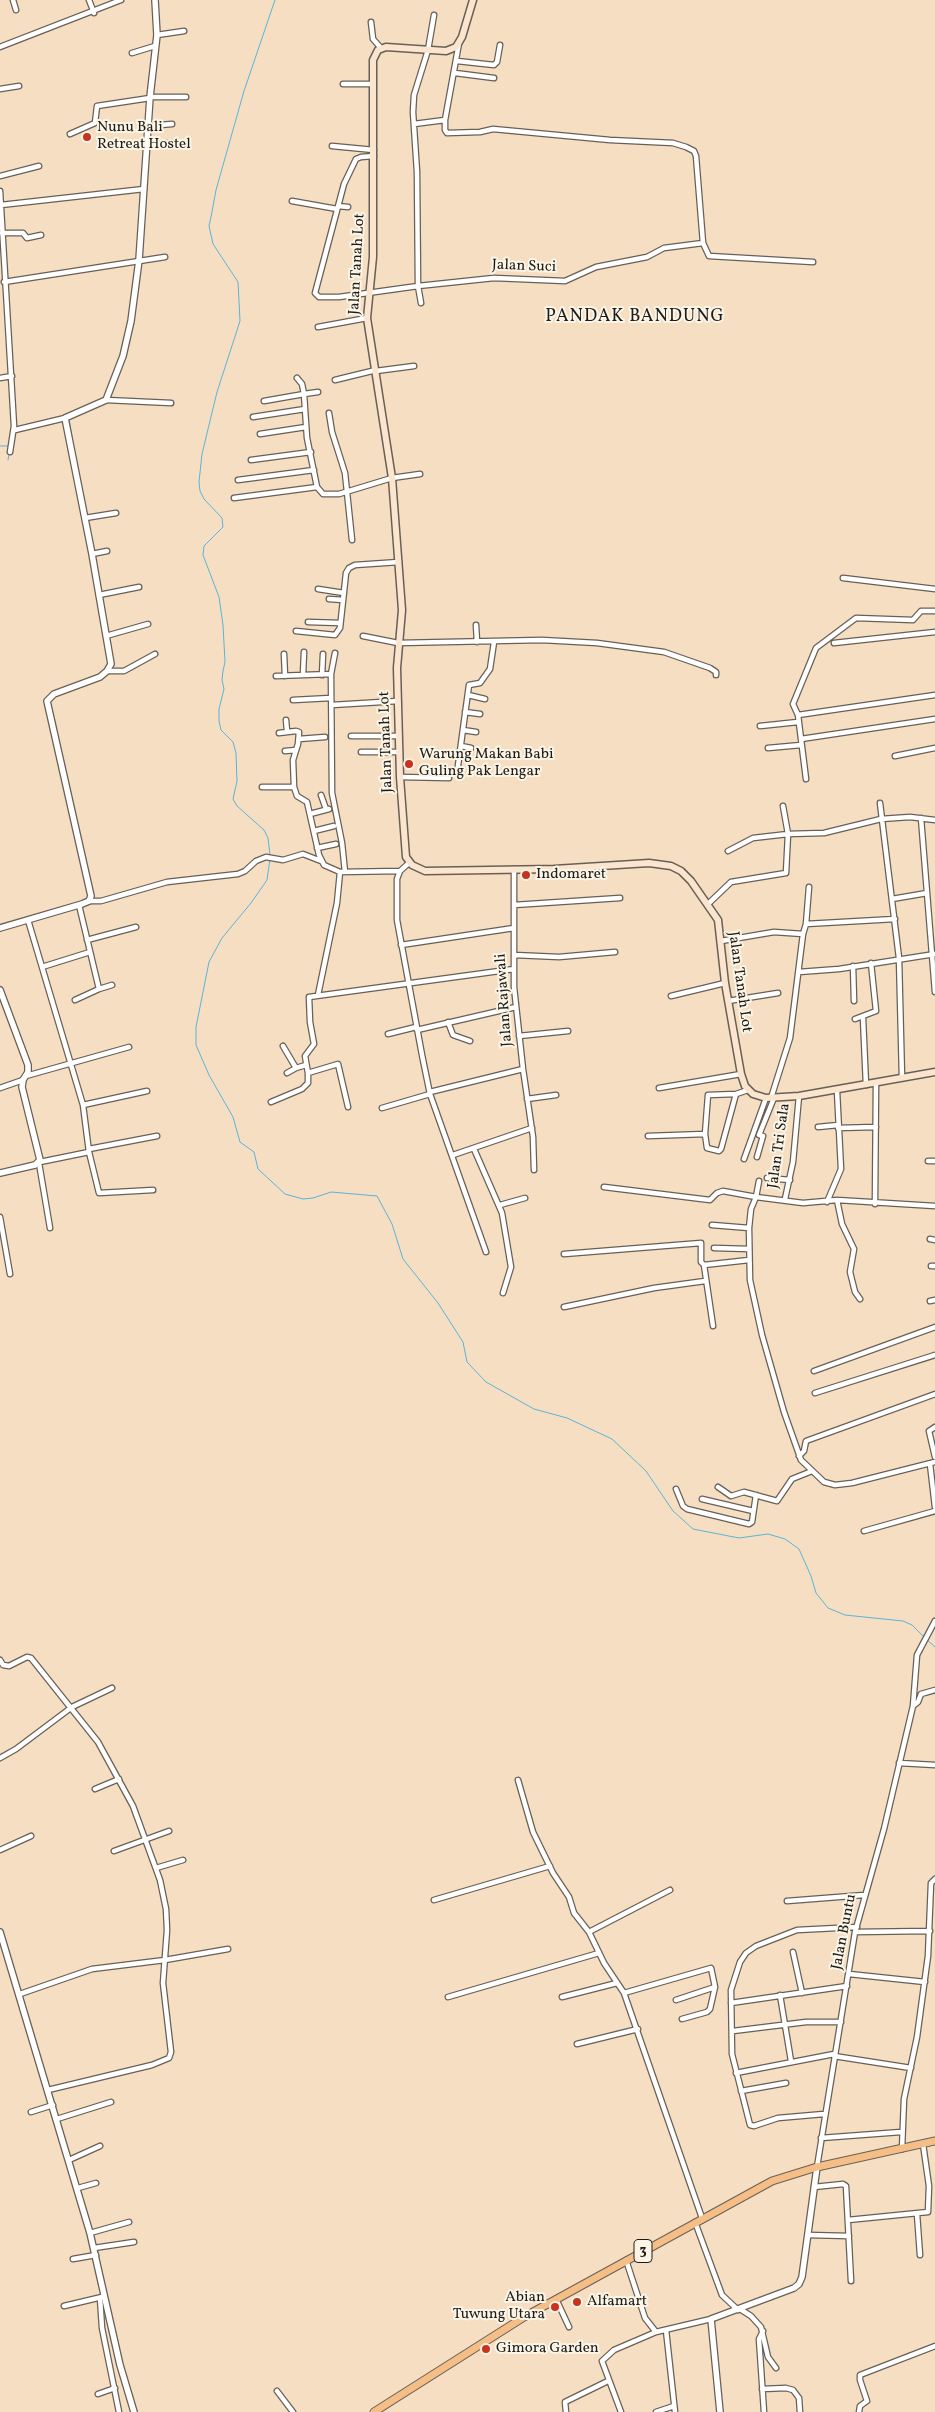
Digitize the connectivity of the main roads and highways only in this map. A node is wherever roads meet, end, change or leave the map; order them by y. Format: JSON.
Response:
{"nodes":[{"id":1,"x":473,"y":0,"type":"edge"},
{"id":2,"x":935,"y":1072,"type":"edge"},
{"id":3,"x":935,"y":2141,"type":"edge"},
{"id":4,"x":374,"y":2412,"type":"edge"}],
"edges":[{"from":1,"to":2,"type":"main road","name":"Jalan Tanah Lot"},
{"from":3,"to":4,"type":"highway","number":"3"}]}
